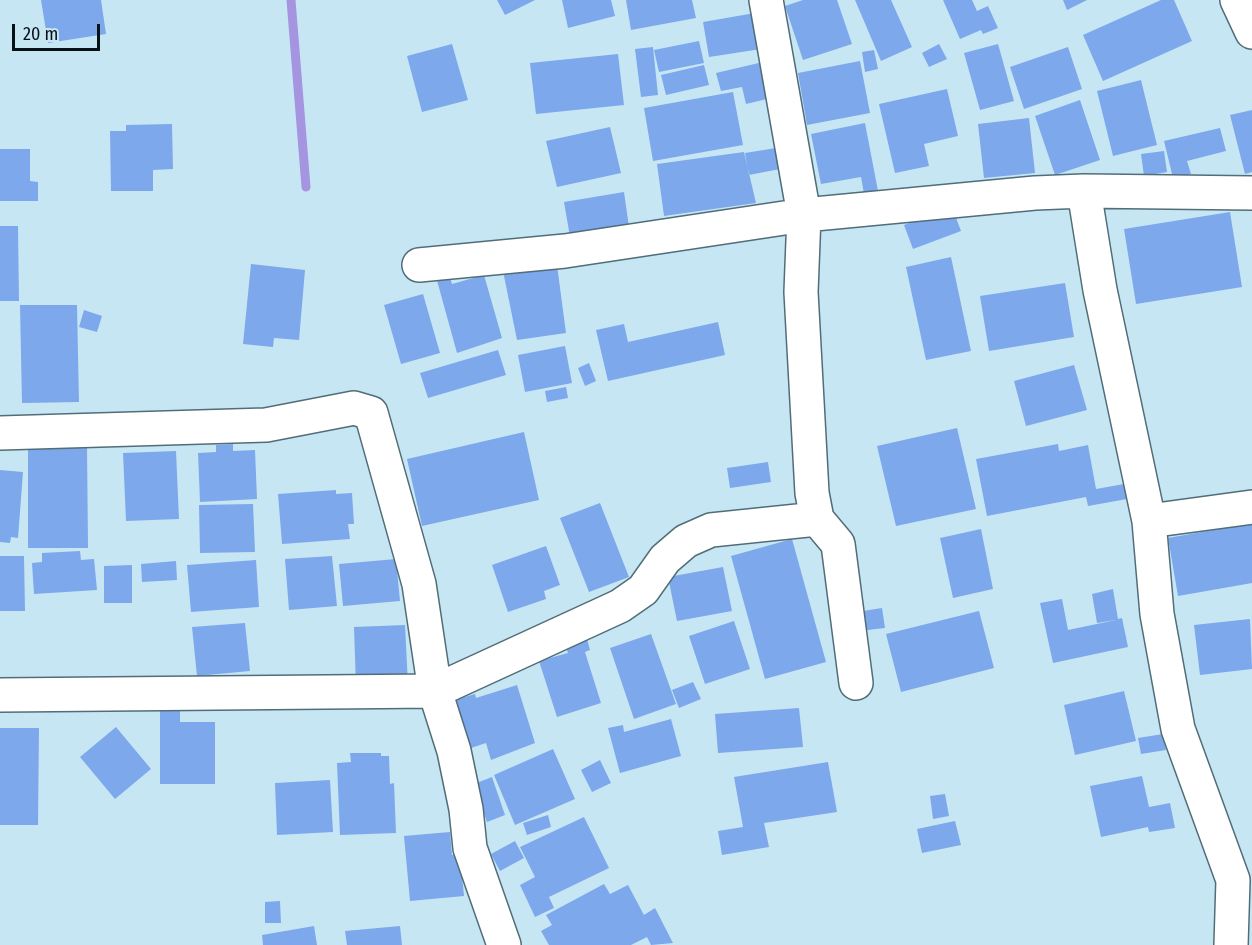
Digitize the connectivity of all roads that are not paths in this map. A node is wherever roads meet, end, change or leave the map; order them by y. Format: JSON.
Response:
{"nodes":[{"id":1,"x":766,"y":0,"type":"edge"},
{"id":2,"x":1237,"y":0,"type":"edge"},
{"id":3,"x":1252,"y":32,"type":"edge"},
{"id":4,"x":1084,"y":190,"type":"junction"},
{"id":5,"x":1252,"y":193,"type":"edge"},
{"id":6,"x":804,"y":215,"type":"junction"},
{"id":7,"x":419,"y":265,"type":"dead end"},
{"id":8,"x":0,"y":433,"type":"edge"},
{"id":9,"x":1252,"y":507,"type":"edge"},
{"id":10,"x":817,"y":519,"type":"junction"},
{"id":11,"x":1149,"y":521,"type":"junction"},
{"id":12,"x":856,"y":683,"type":"dead end"},
{"id":13,"x":435,"y":691,"type":"junction"},
{"id":14,"x":0,"y":695,"type":"edge"},
{"id":15,"x":504,"y":945,"type":"edge"},
{"id":16,"x":1231,"y":945,"type":"edge"}],
"edges":[{"from":1,"to":6,"type":"street"},
{"from":2,"to":3,"type":"street"},
{"from":4,"to":5,"type":"street"},
{"from":4,"to":6,"type":"street"},
{"from":4,"to":11,"type":"street"},
{"from":6,"to":7,"type":"street"},
{"from":6,"to":10,"type":"street"},
{"from":8,"to":13,"type":"street"},
{"from":9,"to":11,"type":"street"},
{"from":10,"to":12,"type":"street"},
{"from":10,"to":13,"type":"street"},
{"from":11,"to":16,"type":"street"},
{"from":13,"to":14,"type":"street"},
{"from":13,"to":15,"type":"street"}]}
